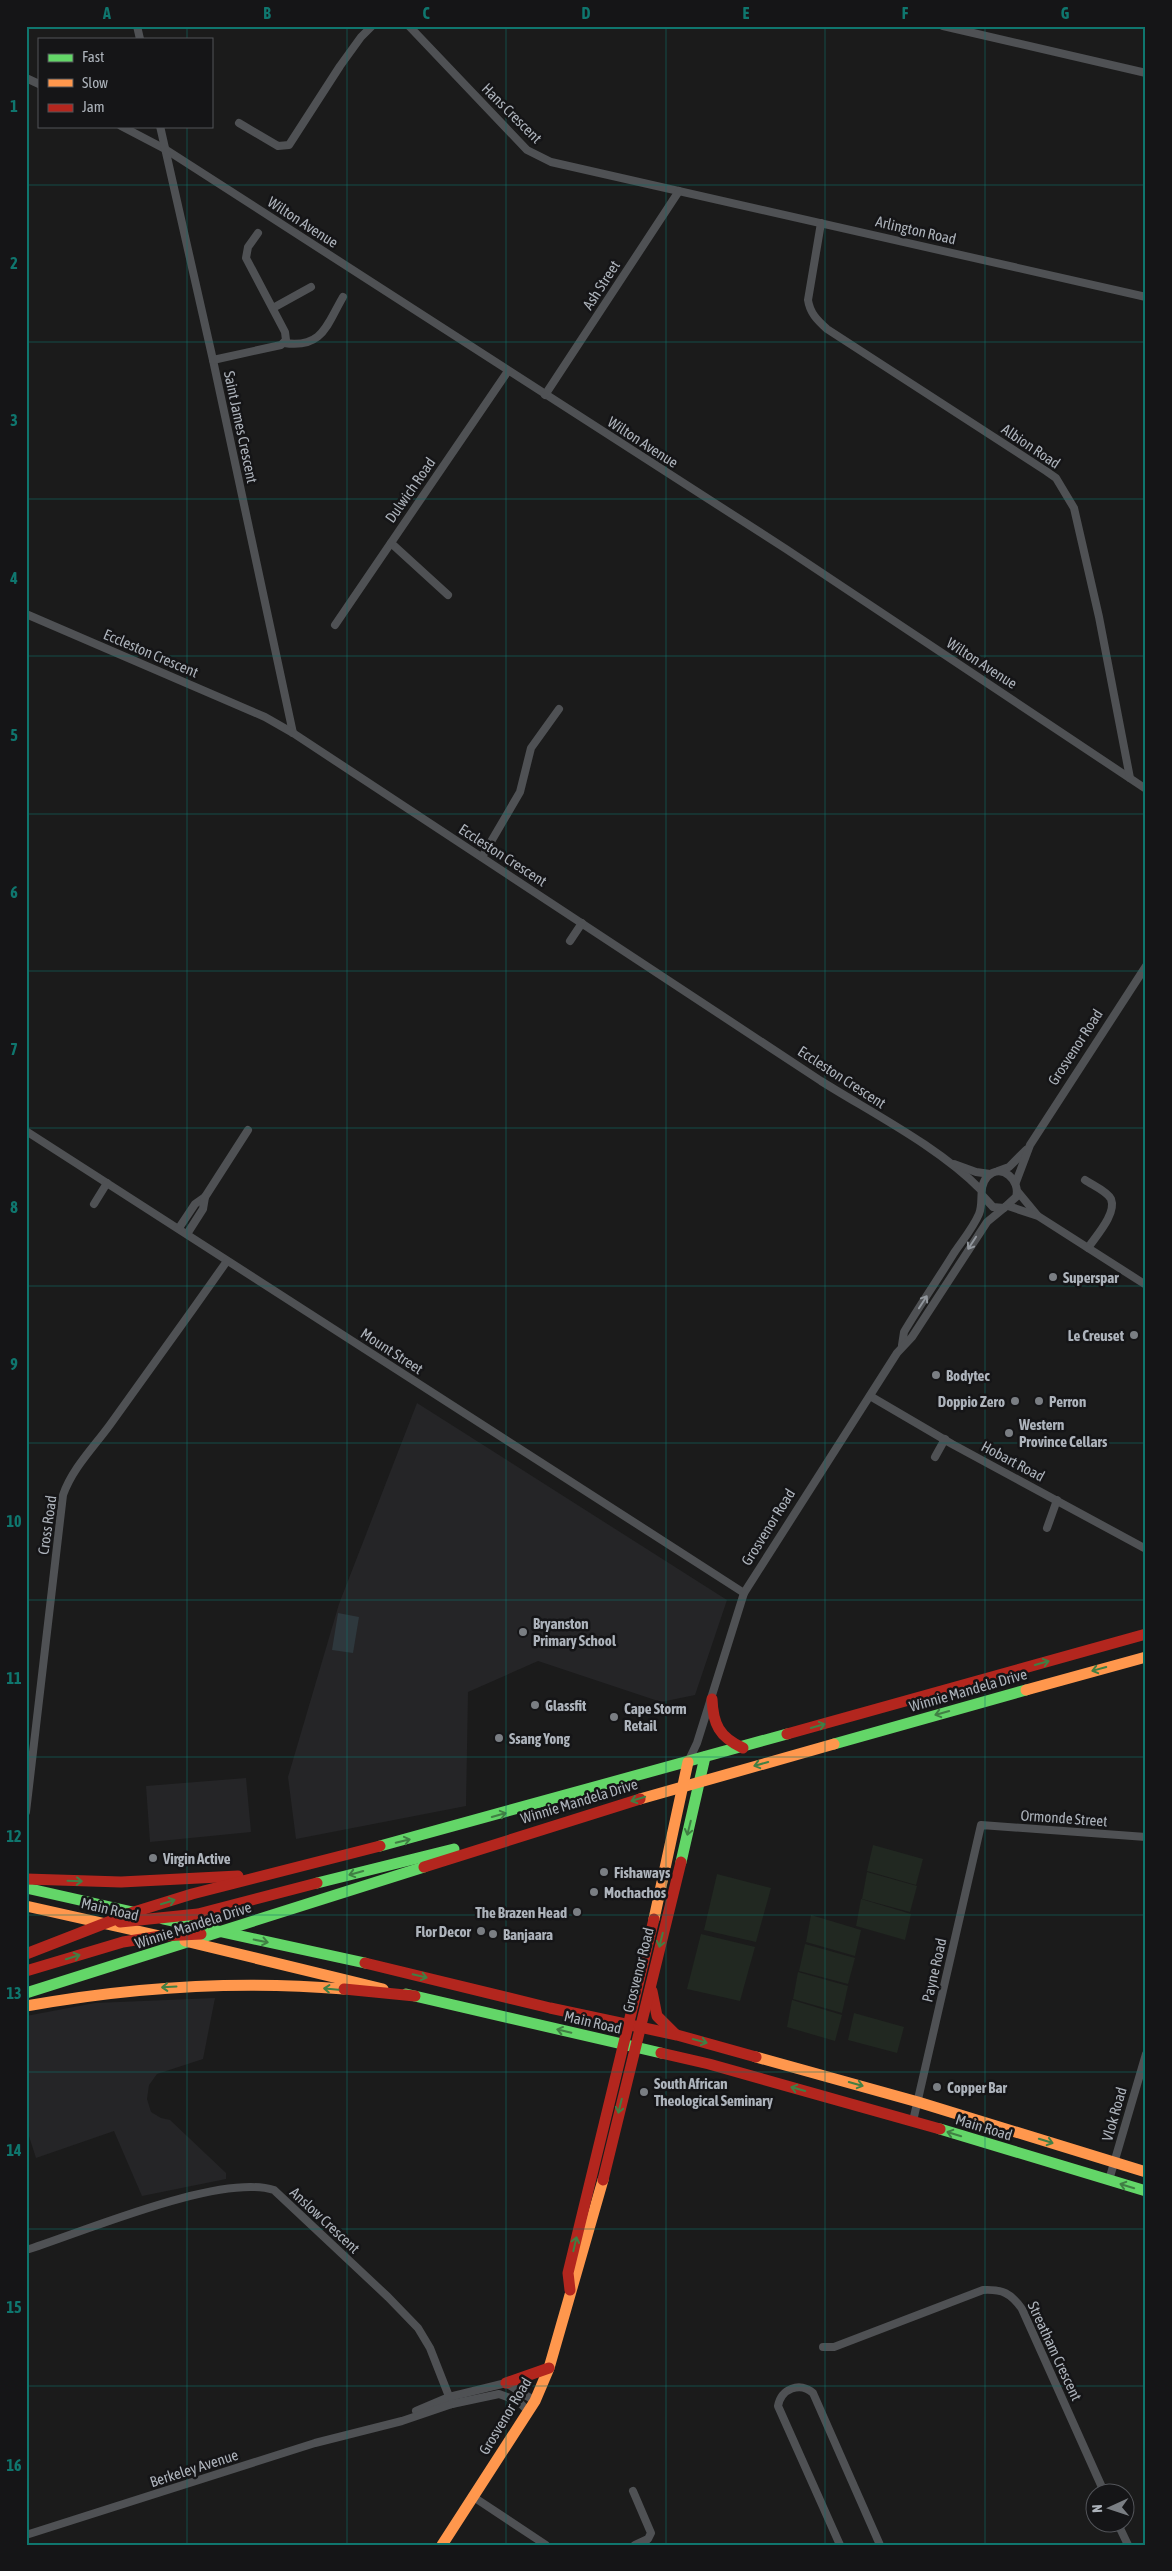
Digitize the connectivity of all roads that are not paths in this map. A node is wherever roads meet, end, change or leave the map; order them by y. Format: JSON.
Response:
{"nodes":[{"id":1,"x":372,"y":26,"type":"edge"},
{"id":2,"x":409,"y":26,"type":"edge"},
{"id":3,"x":942,"y":26,"type":"edge"},
{"id":4,"x":1146,"y":73,"type":"edge"},
{"id":5,"x":26,"y":78,"type":"edge"},
{"id":6,"x":38,"y":84,"type":"edge"},
{"id":7,"x":239,"y":123,"type":"dead end"},
{"id":8,"x":125,"y":128,"type":"edge"},
{"id":9,"x":160,"y":128,"type":"edge"},
{"id":10,"x":165,"y":149,"type":"junction"},
{"id":11,"x":679,"y":191,"type":"junction"},
{"id":12,"x":821,"y":223,"type":"junction"},
{"id":13,"x":258,"y":233,"type":"dead end"},
{"id":14,"x":310,"y":287,"type":"dead end"},
{"id":15,"x":343,"y":296,"type":"dead end"},
{"id":16,"x":1146,"y":297,"type":"edge"},
{"id":17,"x":273,"y":308,"type":"junction"},
{"id":18,"x":284,"y":343,"type":"junction"},
{"id":19,"x":213,"y":360,"type":"junction"},
{"id":20,"x":508,"y":372,"type":"junction"},
{"id":21,"x":545,"y":395,"type":"junction"},
{"id":22,"x":391,"y":543,"type":"junction"},
{"id":23,"x":448,"y":594,"type":"dead end"},
{"id":24,"x":26,"y":614,"type":"edge"},
{"id":25,"x":335,"y":625,"type":"dead end"},
{"id":26,"x":559,"y":709,"type":"dead end"},
{"id":27,"x":293,"y":733,"type":"junction"},
{"id":28,"x":1130,"y":778,"type":"junction"},
{"id":29,"x":1146,"y":789,"type":"edge"},
{"id":30,"x":482,"y":857,"type":"junction"},
{"id":31,"x":582,"y":923,"type":"junction"},
{"id":32,"x":570,"y":942,"type":"dead end"},
{"id":33,"x":1146,"y":966,"type":"edge"},
{"id":34,"x":248,"y":1130,"type":"dead end"},
{"id":35,"x":26,"y":1131,"type":"edge"},
{"id":36,"x":1030,"y":1145,"type":"junction"},
{"id":37,"x":943,"y":1159,"type":"junction"},
{"id":38,"x":992,"y":1173,"type":"junction"},
{"id":39,"x":1085,"y":1180,"type":"dead end"},
{"id":40,"x":1016,"y":1182,"type":"junction"},
{"id":41,"x":107,"y":1183,"type":"junction"},
{"id":42,"x":1018,"y":1192,"type":"junction"},
{"id":43,"x":982,"y":1193,"type":"junction"},
{"id":44,"x":205,"y":1197,"type":"junction"},
{"id":45,"x":94,"y":1204,"type":"dead end"},
{"id":46,"x":1006,"y":1207,"type":"junction"},
{"id":47,"x":1038,"y":1216,"type":"junction"},
{"id":48,"x":179,"y":1228,"type":"junction"},
{"id":49,"x":187,"y":1234,"type":"junction"},
{"id":50,"x":1088,"y":1248,"type":"junction"},
{"id":51,"x":227,"y":1261,"type":"junction"},
{"id":52,"x":1146,"y":1285,"type":"edge"},
{"id":53,"x":902,"y":1345,"type":"junction"},
{"id":54,"x":870,"y":1396,"type":"junction"},
{"id":55,"x":945,"y":1440,"type":"junction"},
{"id":56,"x":935,"y":1457,"type":"dead end"},
{"id":57,"x":1057,"y":1500,"type":"junction"},
{"id":58,"x":1047,"y":1528,"type":"dead end"},
{"id":59,"x":1146,"y":1548,"type":"edge"},
{"id":60,"x":744,"y":1593,"type":"junction"},
{"id":61,"x":1146,"y":1634,"type":"edge"},
{"id":62,"x":1146,"y":1657,"type":"edge"},
{"id":63,"x":712,"y":1698,"type":"junction"},
{"id":64,"x":697,"y":1743,"type":"junction"},
{"id":65,"x":743,"y":1748,"type":"junction"},
{"id":66,"x":705,"y":1757,"type":"junction"},
{"id":67,"x":688,"y":1762,"type":"junction"},
{"id":68,"x":702,"y":1781,"type":"junction"},
{"id":69,"x":684,"y":1785,"type":"junction"},
{"id":70,"x":26,"y":1812,"type":"edge"},
{"id":71,"x":981,"y":1825,"type":"joint"},
{"id":72,"x":517,"y":1836,"type":"junction"},
{"id":73,"x":1146,"y":1837,"type":"edge"},
{"id":74,"x":271,"y":1873,"type":"junction"},
{"id":75,"x":26,"y":1880,"type":"edge"},
{"id":76,"x":26,"y":1888,"type":"edge"},
{"id":77,"x":26,"y":1906,"type":"edge"},
{"id":78,"x":134,"y":1912,"type":"junction"},
{"id":79,"x":163,"y":1919,"type":"junction"},
{"id":80,"x":105,"y":1923,"type":"junction"},
{"id":81,"x":220,"y":1932,"type":"junction"},
{"id":82,"x":161,"y":1936,"type":"junction"},
{"id":83,"x":190,"y":1942,"type":"junction"},
{"id":84,"x":26,"y":1954,"type":"edge"},
{"id":85,"x":26,"y":1971,"type":"edge"},
{"id":86,"x":653,"y":1974,"type":"junction"},
{"id":87,"x":26,"y":1993,"type":"edge"},
{"id":88,"x":415,"y":1996,"type":"junction"},
{"id":89,"x":26,"y":2006,"type":"edge"},
{"id":90,"x":634,"y":2026,"type":"junction"},
{"id":91,"x":677,"y":2035,"type":"junction"},
{"id":92,"x":629,"y":2046,"type":"junction"},
{"id":93,"x":1146,"y":2054,"type":"edge"},
{"id":94,"x":918,"y":2102,"type":"junction"},
{"id":95,"x":913,"y":2121,"type":"junction"},
{"id":96,"x":1114,"y":2162,"type":"junction"},
{"id":97,"x":1146,"y":2172,"type":"edge"},
{"id":98,"x":1109,"y":2180,"type":"junction"},
{"id":99,"x":1146,"y":2191,"type":"edge"},
{"id":100,"x":26,"y":2250,"type":"edge"},
{"id":101,"x":823,"y":2347,"type":"dead end"},
{"id":102,"x":549,"y":2368,"type":"junction"},
{"id":103,"x":506,"y":2383,"type":"junction"},
{"id":104,"x":451,"y":2400,"type":"junction"},
{"id":105,"x":532,"y":2406,"type":"junction"},
{"id":106,"x":1100,"y":2484,"type":"edge"},
{"id":107,"x":633,"y":2491,"type":"dead end"},
{"id":108,"x":472,"y":2496,"type":"junction"},
{"id":109,"x":26,"y":2536,"type":"edge"},
{"id":110,"x":442,"y":2545,"type":"edge"},
{"id":111,"x":546,"y":2545,"type":"edge"},
{"id":112,"x":635,"y":2545,"type":"edge"},
{"id":113,"x":840,"y":2545,"type":"edge"},
{"id":114,"x":880,"y":2545,"type":"edge"}],
"edges":[{"from":1,"to":7,"type":"street"},
{"from":2,"to":11,"type":"street","name":"Hans Crescent"},
{"from":3,"to":4,"type":"street"},
{"from":5,"to":6,"type":"street"},
{"from":8,"to":10,"type":"street","name":"Wilton Avenue"},
{"from":9,"to":10,"type":"street","name":"Saint James Crescent"},
{"from":10,"to":19,"type":"street","name":"Saint James Crescent"},
{"from":10,"to":20,"type":"street","name":"Wilton Avenue"},
{"from":11,"to":12,"type":"street","name":"Arlington Road"},
{"from":11,"to":21,"type":"street","name":"Ash Street"},
{"from":12,"to":16,"type":"street","name":"Arlington Road"},
{"from":12,"to":28,"type":"street","name":"Albion Road"},
{"from":13,"to":17,"type":"street"},
{"from":14,"to":17,"type":"street"},
{"from":15,"to":18,"type":"street"},
{"from":17,"to":18,"type":"street"},
{"from":18,"to":19,"type":"street"},
{"from":19,"to":27,"type":"street","name":"Saint James Crescent"},
{"from":20,"to":21,"type":"street","name":"Wilton Avenue"},
{"from":20,"to":22,"type":"street","name":"Dulwich Road"},
{"from":21,"to":28,"type":"street","name":"Wilton Avenue"},
{"from":22,"to":23,"type":"street"},
{"from":22,"to":25,"type":"street","name":"Dulwich Road"},
{"from":24,"to":27,"type":"street","name":"Eccleston Crescent"},
{"from":26,"to":30,"type":"street"},
{"from":27,"to":30,"type":"street","name":"Eccleston Crescent"},
{"from":28,"to":29,"type":"street","name":"Wilton Avenue"},
{"from":30,"to":31,"type":"street","name":"Eccleston Crescent"},
{"from":31,"to":32,"type":"street"},
{"from":31,"to":37,"type":"street","name":"Eccleston Crescent"},
{"from":33,"to":36,"type":"street","name":"Grosvenor Road"},
{"from":34,"to":44,"type":"street"},
{"from":35,"to":41,"type":"street","name":"Mount Street"},
{"from":36,"to":38,"type":"street","name":"Grosvenor Road"},
{"from":36,"to":40,"type":"street","name":"Grosvenor Road"},
{"from":37,"to":38,"type":"street","name":"Eccleston Crescent"},
{"from":37,"to":43,"type":"street","name":"Eccleston Crescent"},
{"from":38,"to":40,"type":"street"},
{"from":38,"to":43,"type":"street"},
{"from":39,"to":50,"type":"street"},
{"from":40,"to":42,"type":"street"},
{"from":41,"to":45,"type":"street"},
{"from":41,"to":48,"type":"street","name":"Mount Street"},
{"from":42,"to":46,"type":"street"},
{"from":42,"to":47,"type":"street"},
{"from":43,"to":46,"type":"street"},
{"from":53,"to":43,"type":"street","name":"Grosvenor Road","one_way":true},
{"from":44,"to":48,"type":"street"},
{"from":44,"to":49,"type":"street"},
{"from":46,"to":47,"type":"street"},
{"from":46,"to":53,"type":"street","name":"Grosvenor Road","one_way":true},
{"from":47,"to":50,"type":"street"},
{"from":48,"to":49,"type":"street","name":"Mount Street"},
{"from":49,"to":51,"type":"street","name":"Mount Street"},
{"from":50,"to":52,"type":"street"},
{"from":51,"to":60,"type":"street","name":"Mount Street"},
{"from":51,"to":70,"type":"street","name":"Cross Road"},
{"from":53,"to":54,"type":"street","name":"Grosvenor Road"},
{"from":54,"to":55,"type":"street","name":"Hobart Road"},
{"from":54,"to":60,"type":"street","name":"Grosvenor Road"},
{"from":55,"to":56,"type":"street"},
{"from":55,"to":57,"type":"street","name":"Hobart Road"},
{"from":57,"to":58,"type":"street"},
{"from":57,"to":59,"type":"street","name":"Hobart Road"},
{"from":60,"to":63,"type":"street","name":"Grosvenor Road"},
{"from":65,"to":61,"type":"main road","name":"Winnie Mandela Drive","one_way":true},
{"from":62,"to":68,"type":"main road","name":"Winnie Mandela Drive","one_way":true},
{"from":63,"to":64,"type":"street","name":"Grosvenor Road"},
{"from":63,"to":65,"type":"main road"},
{"from":64,"to":66,"type":"street"},
{"from":64,"to":67,"type":"street","name":"Grosvenor Road"},
{"from":65,"to":66,"type":"main road","name":"Winnie Mandela Drive"},
{"from":66,"to":67,"type":"main road","name":"Winnie Mandela Drive"},
{"from":66,"to":68,"type":"main road","name":"Grosvenor Road"},
{"from":67,"to":69,"type":"main road","name":"Grosvenor Road"},
{"from":74,"to":67,"type":"main road","name":"Winnie Mandela Drive","one_way":true},
{"from":68,"to":69,"type":"main road","name":"Winnie Mandela Drive"},
{"from":68,"to":86,"type":"main road","name":"Grosvenor Road","one_way":true},
{"from":69,"to":72,"type":"main road","name":"Winnie Mandela Drive","one_way":true},
{"from":69,"to":90,"type":"main road","name":"Grosvenor Road"},
{"from":71,"to":73,"type":"street","name":"Ormonde Street"},
{"from":71,"to":94,"type":"street","name":"Payne Road"},
{"from":72,"to":79,"type":"main road","one_way":true},
{"from":72,"to":81,"type":"main road","name":"Winnie Mandela Drive"},
{"from":75,"to":74,"type":"main road","one_way":true},
{"from":78,"to":74,"type":"main road","name":"Winnie Mandela Drive","one_way":true},
{"from":76,"to":78,"type":"main road","name":"Main Road"},
{"from":77,"to":80,"type":"main road","name":"Main Road"},
{"from":78,"to":79,"type":"main road","name":"Main Road"},
{"from":78,"to":80,"type":"main road","name":"Winnie Mandela Drive"},
{"from":79,"to":80,"type":"main road"},
{"from":79,"to":81,"type":"main road","name":"Main Road"},
{"from":80,"to":82,"type":"main road","name":"Main Road"},
{"from":80,"to":84,"type":"main road","name":"Winnie Mandela Drive"},
{"from":81,"to":82,"type":"main road"},
{"from":81,"to":83,"type":"main road","name":"Winnie Mandela Drive"},
{"from":81,"to":90,"type":"main road","name":"Main Road","one_way":true},
{"from":82,"to":83,"type":"main road","name":"Main Road"},
{"from":85,"to":82,"type":"main road","one_way":true},
{"from":83,"to":87,"type":"main road","name":"Winnie Mandela Drive"},
{"from":83,"to":88,"type":"main road","name":"Main Road"},
{"from":86,"to":90,"type":"main road","name":"Grosvenor Road"},
{"from":86,"to":91,"type":"main road"},
{"from":88,"to":89,"type":"main road","one_way":true},
{"from":92,"to":88,"type":"main road","name":"Main Road","one_way":true},
{"from":90,"to":91,"type":"main road","name":"Main Road"},
{"from":90,"to":92,"type":"main road","name":"Grosvenor Road"},
{"from":91,"to":94,"type":"main road","name":"Main Road","one_way":true},
{"from":95,"to":92,"type":"main road","name":"Main Road","one_way":true},
{"from":92,"to":102,"type":"main road","name":"Grosvenor Road"},
{"from":93,"to":96,"type":"street","name":"Vlok Road"},
{"from":94,"to":95,"type":"street","name":"Payne Road"},
{"from":94,"to":96,"type":"main road","name":"Main Road","one_way":true},
{"from":98,"to":95,"type":"main road","name":"Main Road","one_way":true},
{"from":96,"to":97,"type":"main road","name":"Main Road"},
{"from":96,"to":98,"type":"street","name":"Vlok Road"},
{"from":99,"to":98,"type":"main road","name":"Main Road","one_way":true},
{"from":100,"to":104,"type":"street","name":"Anslow Crescent"},
{"from":101,"to":106,"type":"street","name":"Streatham Crescent"},
{"from":102,"to":103,"type":"main road"},
{"from":102,"to":105,"type":"main road","name":"Grosvenor Road"},
{"from":103,"to":104,"type":"street","name":"Berkeley Avenue"},
{"from":103,"to":105,"type":"street"},
{"from":104,"to":105,"type":"street","name":"Berkeley Avenue"},
{"from":104,"to":109,"type":"street","name":"Berkeley Avenue"},
{"from":105,"to":108,"type":"main road","name":"Grosvenor Road"},
{"from":107,"to":112,"type":"street"},
{"from":108,"to":110,"type":"main road","name":"Grosvenor Road"},
{"from":108,"to":111,"type":"street"},
{"from":113,"to":114,"type":"street"}]}
